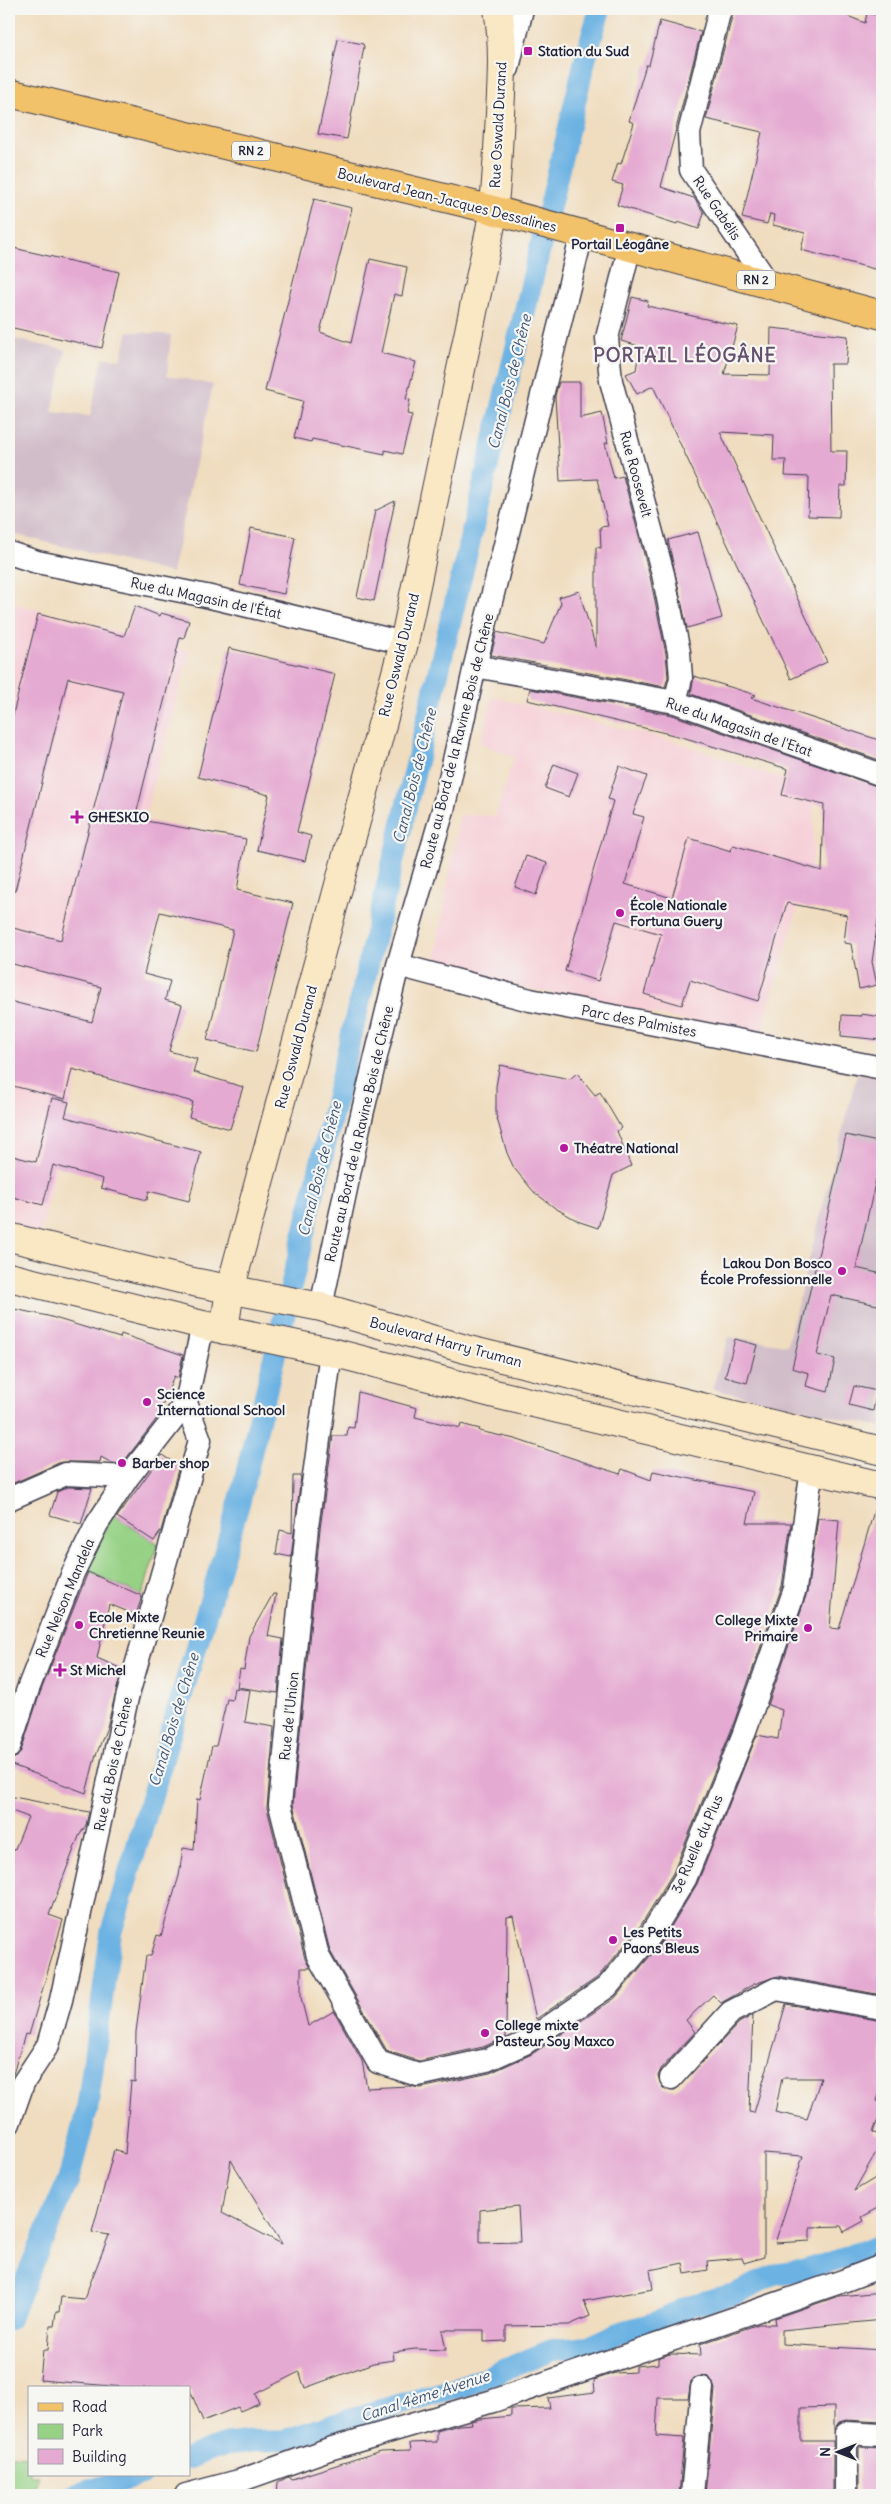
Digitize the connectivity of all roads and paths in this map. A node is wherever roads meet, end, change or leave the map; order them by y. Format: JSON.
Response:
{"nodes":[{"id":1,"x":498,"y":9,"type":"edge"},
{"id":2,"x":522,"y":9,"type":"edge"},
{"id":3,"x":720,"y":9,"type":"edge"},
{"id":4,"x":9,"y":93,"type":"edge"},
{"id":5,"x":501,"y":98,"type":"junction"},
{"id":6,"x":504,"y":213,"type":"junction"},
{"id":7,"x":579,"y":233,"type":"junction"},
{"id":8,"x":630,"y":246,"type":"junction"},
{"id":9,"x":768,"y":283,"type":"junction"},
{"id":10,"x":882,"y":315,"type":"edge"},
{"id":11,"x":9,"y":554,"type":"edge"},
{"id":12,"x":404,"y":643,"type":"junction"},
{"id":13,"x":475,"y":666,"type":"junction"},
{"id":14,"x":675,"y":702,"type":"junction"},
{"id":15,"x":882,"y":775,"type":"edge"},
{"id":16,"x":398,"y":965,"type":"junction"},
{"id":17,"x":882,"y":1068,"type":"edge"},
{"id":18,"x":9,"y":1237,"type":"edge"},
{"id":19,"x":9,"y":1277,"type":"edge"},
{"id":20,"x":235,"y":1291,"type":"junction"},
{"id":21,"x":311,"y":1305,"type":"junction"},
{"id":22,"x":221,"y":1329,"type":"junction"},
{"id":23,"x":330,"y":1352,"type":"junction"},
{"id":24,"x":186,"y":1403,"type":"junction"},
{"id":25,"x":882,"y":1451,"type":"edge"},
{"id":26,"x":812,"y":1468,"type":"junction"},
{"id":27,"x":128,"y":1477,"type":"junction"},
{"id":28,"x":882,"y":1486,"type":"edge"},
{"id":29,"x":9,"y":1499,"type":"edge"},
{"id":30,"x":9,"y":1747,"type":"edge"},
{"id":31,"x":882,"y":2008,"type":"edge"},
{"id":32,"x":378,"y":2062,"type":"joint"},
{"id":33,"x":671,"y":2078,"type":"dead end"},
{"id":34,"x":9,"y":2123,"type":"edge"},
{"id":35,"x":882,"y":2266,"type":"edge"},
{"id":36,"x":702,"y":2388,"type":"dead end"},
{"id":37,"x":882,"y":2435,"type":"edge"},
{"id":38,"x":240,"y":2488,"type":"edge"},
{"id":39,"x":692,"y":2489,"type":"edge"},
{"id":40,"x":186,"y":2495,"type":"edge"},
{"id":41,"x":846,"y":2495,"type":"edge"}],
"edges":[{"from":1,"to":5,"type":"main road","name":"Rue Oswald Durand"},
{"from":2,"to":5,"type":"street"},
{"from":3,"to":9,"type":"street","name":"Rue Gabélis"},
{"from":4,"to":6,"type":"main road","name":"Boulevard Jean-Jacques Dessalines","number":"RN 2"},
{"from":5,"to":6,"type":"main road","name":"Rue Oswald Durand"},
{"from":6,"to":7,"type":"main road","name":"Boulevard Jean-Jacques Dessalines","number":"RN 2"},
{"from":6,"to":12,"type":"main road","name":"Rue Oswald Durand"},
{"from":7,"to":8,"type":"main road","name":"Boulevard Jean-Jacques Dessalines","number":"RN 2"},
{"from":7,"to":13,"type":"street","name":"Route au Bord de la Ravine Bois de Chêne"},
{"from":8,"to":9,"type":"main road","name":"Boulevard Jean-Jacques Dessalines","number":"RN 2"},
{"from":8,"to":14,"type":"street","name":"Rue Roosevelt"},
{"from":9,"to":10,"type":"main road","name":"Boulevard Jean-Jacques Dessalines","number":"RN 2"},
{"from":11,"to":12,"type":"street","name":"Rue du Magasin de l'État"},
{"from":12,"to":20,"type":"main road","name":"Rue Oswald Durand"},
{"from":13,"to":14,"type":"street","name":"Rue du Magasin de l'Etat"},
{"from":13,"to":16,"type":"street","name":"Route au Bord de la Ravine Bois de Chêne"},
{"from":14,"to":15,"type":"street","name":"Rue du Magasin de l'Etat"},
{"from":16,"to":17,"type":"street","name":"Parc des Palmistes"},
{"from":16,"to":21,"type":"street","name":"Route au Bord de la Ravine Bois de Chêne"},
{"from":18,"to":20,"type":"main road","name":"Boulevard Harry Truman"},
{"from":19,"to":22,"type":"main road"},
{"from":20,"to":21,"type":"main road","name":"Boulevard Harry Truman"},
{"from":20,"to":22,"type":"main road","name":"Rue Oswald Durand"},
{"from":21,"to":25,"type":"main road","name":"Boulevard Harry Truman"},
{"from":22,"to":23,"type":"main road"},
{"from":22,"to":24,"type":"street","name":"Rue Nelson Mandela"},
{"from":23,"to":26,"type":"main road"},
{"from":23,"to":32,"type":"street","name":"Rue de l'Union"},
{"from":24,"to":27,"type":"street","name":"Rue Nelson Mandela"},
{"from":24,"to":34,"type":"street","name":"Rue du Bois de Chêne"},
{"from":26,"to":28,"type":"main road"},
{"from":26,"to":32,"type":"street","name":"3e Ruelle du Plus"},
{"from":27,"to":29,"type":"street"},
{"from":27,"to":30,"type":"street","name":"Rue Nelson Mandela"},
{"from":31,"to":33,"type":"street"},
{"from":35,"to":38,"type":"street"},
{"from":36,"to":39,"type":"street"},
{"from":37,"to":41,"type":"street"},
{"from":38,"to":40,"type":"street"}]}
